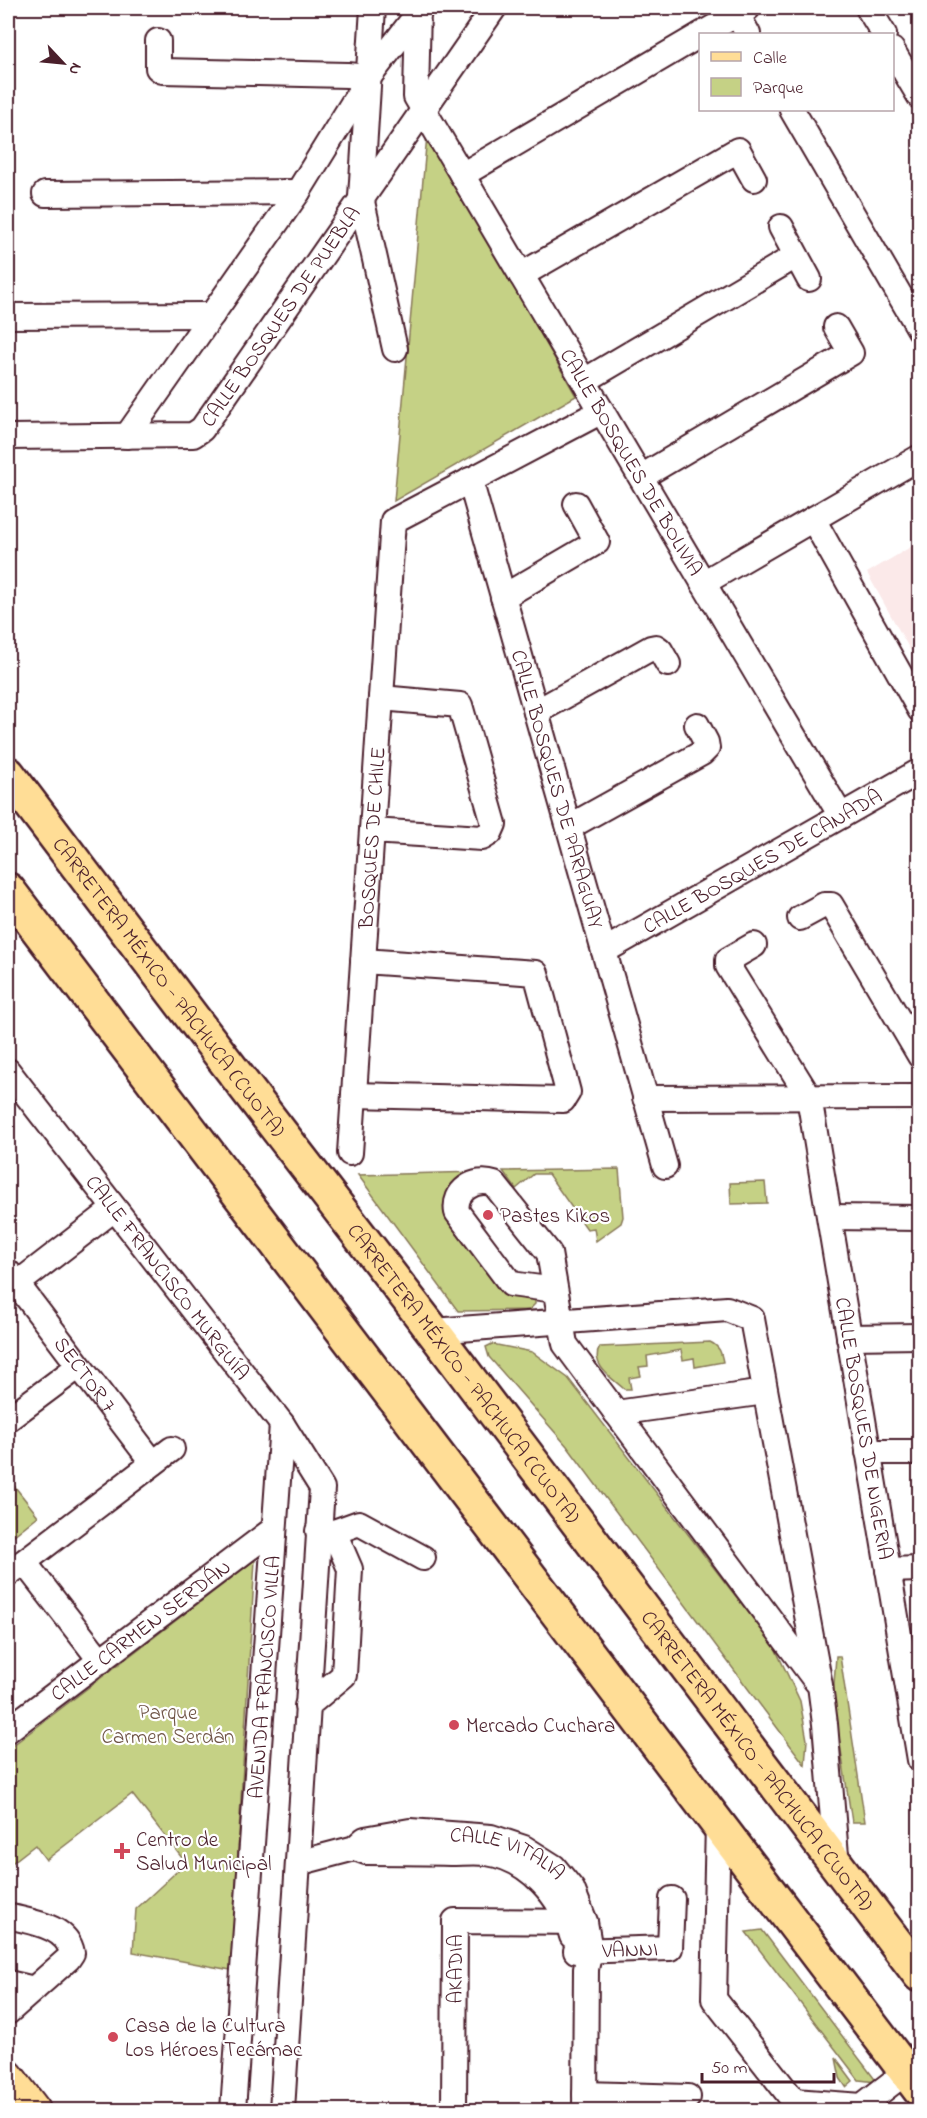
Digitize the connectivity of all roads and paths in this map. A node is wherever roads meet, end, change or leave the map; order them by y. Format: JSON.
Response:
{"nodes":[{"id":1,"x":373,"y":8,"type":"edge"},
{"id":2,"x":494,"y":8,"type":"edge"},
{"id":3,"x":868,"y":8,"type":"edge"},
{"id":4,"x":419,"y":10,"type":"edge"},
{"id":5,"x":744,"y":19,"type":"edge"},
{"id":6,"x":706,"y":33,"type":"edge"},
{"id":7,"x":883,"y":33,"type":"edge"},
{"id":8,"x":699,"y":36,"type":"edge"},
{"id":9,"x":158,"y":41,"type":"dead end"},
{"id":10,"x":894,"y":53,"type":"edge"},
{"id":11,"x":369,"y":77,"type":"junction"},
{"id":12,"x":920,"y":97,"type":"edge"},
{"id":13,"x":423,"y":109,"type":"junction"},
{"id":14,"x":793,"y":111,"type":"edge"},
{"id":15,"x":462,"y":175,"type":"junction"},
{"id":16,"x":754,"y":179,"type":"dead end"},
{"id":17,"x":298,"y":192,"type":"junction"},
{"id":18,"x":45,"y":194,"type":"dead end"},
{"id":19,"x":361,"y":197,"type":"junction"},
{"id":20,"x":781,"y":227,"type":"dead end"},
{"id":21,"x":796,"y":256,"type":"junction"},
{"id":22,"x":521,"y":275,"type":"junction"},
{"id":23,"x":810,"y":279,"type":"dead end"},
{"id":24,"x":8,"y":315,"type":"edge"},
{"id":25,"x":212,"y":315,"type":"junction"},
{"id":26,"x":836,"y":327,"type":"dead end"},
{"id":27,"x":920,"y":330,"type":"edge"},
{"id":28,"x":395,"y":349,"type":"dead end"},
{"id":29,"x":584,"y":381,"type":"junction"},
{"id":30,"x":602,"y":411,"type":"junction"},
{"id":31,"x":127,"y":436,"type":"junction"},
{"id":32,"x":8,"y":437,"type":"edge"},
{"id":33,"x":920,"y":457,"type":"edge"},
{"id":34,"x":641,"y":477,"type":"junction"},
{"id":35,"x":470,"y":480,"type":"junction"},
{"id":36,"x":576,"y":504,"type":"dead end"},
{"id":37,"x":813,"y":519,"type":"junction"},
{"id":38,"x":703,"y":583,"type":"junction"},
{"id":39,"x":503,"y":597,"type":"junction"},
{"id":40,"x":668,"y":664,"type":"dead end"},
{"id":41,"x":381,"y":698,"type":"junction"},
{"id":42,"x":920,"y":710,"type":"edge"},
{"id":43,"x":536,"y":712,"type":"junction"},
{"id":44,"x":697,"y":725,"type":"dead end"},
{"id":45,"x":920,"y":771,"type":"edge"},
{"id":46,"x":8,"y":774,"type":"edge"},
{"id":47,"x":842,"y":816,"type":"junction"},
{"id":48,"x":569,"y":827,"type":"junction"},
{"id":49,"x":372,"y":831,"type":"junction"},
{"id":50,"x":8,"y":890,"type":"edge"},
{"id":51,"x":800,"y":918,"type":"dead end"},
{"id":52,"x":754,"y":945,"type":"dead end"},
{"id":53,"x":604,"y":951,"type":"junction"},
{"id":54,"x":363,"y":961,"type":"junction"},
{"id":55,"x":920,"y":1056,"type":"edge"},
{"id":56,"x":8,"y":1071,"type":"edge"},
{"id":57,"x":354,"y":1095,"type":"junction"},
{"id":58,"x":809,"y":1097,"type":"junction"},
{"id":59,"x":920,"y":1097,"type":"edge"},
{"id":60,"x":645,"y":1098,"type":"junction"},
{"id":61,"x":350,"y":1154,"type":"dead end"},
{"id":62,"x":665,"y":1166,"type":"dead end"},
{"id":63,"x":114,"y":1209,"type":"junction"},
{"id":64,"x":830,"y":1217,"type":"junction"},
{"id":65,"x":920,"y":1218,"type":"edge"},
{"id":66,"x":10,"y":1276,"type":"edge"},
{"id":67,"x":555,"y":1290,"type":"junction"},
{"id":68,"x":560,"y":1321,"type":"junction"},
{"id":69,"x":433,"y":1331,"type":"junction"},
{"id":70,"x":920,"y":1336,"type":"edge"},
{"id":71,"x":849,"y":1337,"type":"junction"},
{"id":72,"x":80,"y":1366,"type":"junction"},
{"id":73,"x":765,"y":1392,"type":"junction"},
{"id":74,"x":616,"y":1413,"type":"junction"},
{"id":75,"x":8,"y":1419,"type":"edge"},
{"id":76,"x":282,"y":1424,"type":"junction"},
{"id":77,"x":868,"y":1452,"type":"junction"},
{"id":78,"x":920,"y":1452,"type":"edge"},
{"id":79,"x":274,"y":1529,"type":"junction"},
{"id":80,"x":326,"y":1531,"type":"junction"},
{"id":81,"x":423,"y":1558,"type":"dead end"},
{"id":82,"x":16,"y":1568,"type":"edge"},
{"id":83,"x":920,"y":1569,"type":"edge"},
{"id":84,"x":888,"y":1570,"type":"junction"},
{"id":85,"x":101,"y":1661,"type":"junction"},
{"id":86,"x":820,"y":1685,"type":"junction"},
{"id":87,"x":307,"y":1706,"type":"junction"},
{"id":88,"x":8,"y":1730,"type":"edge"},
{"id":89,"x":920,"y":1760,"type":"edge"},
{"id":90,"x":717,"y":1822,"type":"junction"},
{"id":91,"x":298,"y":1863,"type":"junction"},
{"id":92,"x":837,"y":1867,"type":"junction"},
{"id":93,"x":672,"y":1899,"type":"dead end"},
{"id":94,"x":8,"y":1916,"type":"edge"},
{"id":95,"x":577,"y":1922,"type":"junction"},
{"id":96,"x":584,"y":1956,"type":"junction"},
{"id":97,"x":920,"y":1975,"type":"edge"},
{"id":98,"x":8,"y":1983,"type":"edge"},
{"id":99,"x":34,"y":1989,"type":"junction"},
{"id":100,"x":8,"y":2012,"type":"edge"},
{"id":101,"x":8,"y":2075,"type":"edge"},
{"id":102,"x":913,"y":2081,"type":"edge"},
{"id":103,"x":688,"y":2097,"type":"dead end"},
{"id":104,"x":585,"y":2102,"type":"edge"},
{"id":105,"x":798,"y":2106,"type":"edge"},
{"id":106,"x":864,"y":2108,"type":"edge"},
{"id":107,"x":35,"y":2110,"type":"edge"},
{"id":108,"x":233,"y":2110,"type":"edge"},
{"id":109,"x":282,"y":2110,"type":"edge"},
{"id":110,"x":454,"y":2110,"type":"edge"}],
"edges":[{"from":1,"to":11,"type":"street"},
{"from":2,"to":13,"type":"street","name":"CALLE BOSQUES DE PUEBLA"},
{"from":3,"to":7,"type":"street"},
{"from":4,"to":11,"type":"street"},
{"from":4,"to":13,"type":"street","name":"CALLE BOSQUES DE BOLIVIA"},
{"from":5,"to":6,"type":"street"},
{"from":8,"to":15,"type":"street"},
{"from":9,"to":11,"type":"street"},
{"from":10,"to":12,"type":"street"},
{"from":11,"to":17,"type":"street"},
{"from":11,"to":19,"type":"street"},
{"from":13,"to":15,"type":"street","name":"CALLE BOSQUES DE BOLIVIA"},
{"from":13,"to":19,"type":"street","name":"CALLE BOSQUES DE PUEBLA"},
{"from":14,"to":27,"type":"street"},
{"from":15,"to":22,"type":"street","name":"CALLE BOSQUES DE BOLIVIA"},
{"from":16,"to":22,"type":"street"},
{"from":17,"to":18,"type":"street"},
{"from":17,"to":25,"type":"street"},
{"from":19,"to":28,"type":"street"},
{"from":19,"to":31,"type":"street","name":"CALLE BOSQUES DE PUEBLA"},
{"from":20,"to":21,"type":"street"},
{"from":21,"to":23,"type":"street"},
{"from":21,"to":29,"type":"street"},
{"from":22,"to":29,"type":"street","name":"CALLE BOSQUES DE BOLIVIA"},
{"from":24,"to":25,"type":"street"},
{"from":25,"to":31,"type":"street"},
{"from":26,"to":34,"type":"street"},
{"from":29,"to":30,"type":"street","name":"CALLE BOSQUES DE BOLIVIA"},
{"from":30,"to":34,"type":"street","name":"CALLE BOSQUES DE BOLIVIA"},
{"from":30,"to":35,"type":"street"},
{"from":31,"to":32,"type":"street","name":"CALLE BOSQUES DE PUEBLA"},
{"from":33,"to":37,"type":"street"},
{"from":34,"to":38,"type":"street","name":"CALLE BOSQUES DE BOLIVIA"},
{"from":35,"to":39,"type":"street","name":"CALLE BOSQUES DE PARAGUAY"},
{"from":35,"to":41,"type":"street","name":"BOSQUES DE CHILE"},
{"from":36,"to":39,"type":"street"},
{"from":37,"to":38,"type":"street"},
{"from":37,"to":42,"type":"street"},
{"from":38,"to":47,"type":"street","name":"CALLE BOSQUES DE BOLIVIA"},
{"from":39,"to":43,"type":"street","name":"CALLE BOSQUES DE PARAGUAY"},
{"from":40,"to":43,"type":"street"},
{"from":41,"to":49,"type":"street","name":"BOSQUES DE CHILE"},
{"from":41,"to":49,"type":"street"},
{"from":43,"to":48,"type":"street","name":"CALLE BOSQUES DE PARAGUAY"},
{"from":44,"to":48,"type":"street"},
{"from":45,"to":47,"type":"street","name":"CALLE BOSQUES DE CANADÁ"},
{"from":46,"to":69,"type":"highway","name":"CARRETERA MÉXICO - PACHUCA (CUOTA)"},
{"from":47,"to":53,"type":"street","name":"CALLE BOSQUES DE CANADÁ"},
{"from":48,"to":53,"type":"street","name":"CALLE BOSQUES DE PARAGUAY"},
{"from":49,"to":54,"type":"street","name":"BOSQUES DE CHILE"},
{"from":50,"to":90,"type":"highway"},
{"from":51,"to":55,"type":"street"},
{"from":52,"to":58,"type":"street"},
{"from":53,"to":60,"type":"street","name":"CALLE BOSQUES DE PARAGUAY"},
{"from":54,"to":57,"type":"street","name":"BOSQUES DE CHILE"},
{"from":54,"to":57,"type":"street"},
{"from":56,"to":63,"type":"street","name":"CALLE FRANCISCO MURGUÍA"},
{"from":57,"to":61,"type":"street","name":"BOSQUES DE CHILE"},
{"from":58,"to":59,"type":"street"},
{"from":58,"to":60,"type":"street"},
{"from":58,"to":64,"type":"street","name":"CALLE BOSQUES DE NIGERIA"},
{"from":60,"to":62,"type":"street","name":"CALLE BOSQUES DE PARAGUAY"},
{"from":63,"to":66,"type":"street","name":"SECTOR 7"},
{"from":63,"to":76,"type":"street","name":"CALLE FRANCISCO MURGUÍA"},
{"from":64,"to":65,"type":"street"},
{"from":64,"to":71,"type":"street","name":"CALLE BOSQUES DE NIGERIA"},
{"from":66,"to":72,"type":"street","name":"SECTOR 7"},
{"from":67,"to":67,"type":"street"},
{"from":67,"to":68,"type":"street"},
{"from":68,"to":69,"type":"street"},
{"from":68,"to":73,"type":"street"},
{"from":68,"to":74,"type":"street"},
{"from":69,"to":92,"type":"highway","name":"CARRETERA MÉXICO - PACHUCA (CUOTA)"},
{"from":70,"to":71,"type":"street"},
{"from":71,"to":77,"type":"street","name":"CALLE BOSQUES DE NIGERIA"},
{"from":72,"to":75,"type":"street"},
{"from":72,"to":82,"type":"street","name":"SECTOR 7"},
{"from":73,"to":74,"type":"street"},
{"from":73,"to":86,"type":"street"},
{"from":74,"to":86,"type":"street"},
{"from":76,"to":79,"type":"street","name":"AVENIDA FRANCISCO VILLA"},
{"from":76,"to":80,"type":"street","name":"CALLE FRANCISCO MURGUÍA"},
{"from":77,"to":78,"type":"street"},
{"from":77,"to":84,"type":"street","name":"CALLE BOSQUES DE NIGERIA"},
{"from":79,"to":85,"type":"street","name":"CALLE CARMEN SERDÁN"},
{"from":79,"to":108,"type":"street","name":"AVENIDA FRANCISCO VILLA"},
{"from":80,"to":81,"type":"street"},
{"from":80,"to":87,"type":"street"},
{"from":80,"to":87,"type":"street"},
{"from":82,"to":85,"type":"street","name":"SECTOR 7"},
{"from":83,"to":84,"type":"street"},
{"from":84,"to":89,"type":"street","name":"CALLE BOSQUES DE NIGERIA"},
{"from":85,"to":88,"type":"street","name":"CALLE CARMEN SERDÁN"},
{"from":86,"to":92,"type":"street"},
{"from":87,"to":91,"type":"street"},
{"from":90,"to":102,"type":"highway"},
{"from":90,"to":105,"type":"street"},
{"from":91,"to":95,"type":"street","name":"CALLE VITALIA"},
{"from":91,"to":109,"type":"street"},
{"from":92,"to":97,"type":"highway","name":"CARRETERA MÉXICO - PACHUCA (CUOTA)"},
{"from":93,"to":96,"type":"street","name":"VANNI"},
{"from":94,"to":99,"type":"street"},
{"from":95,"to":96,"type":"street","name":"CALLE VITALIA"},
{"from":95,"to":110,"type":"street","name":"AKADIA"},
{"from":96,"to":104,"type":"street","name":"CALLE VITALIA"},
{"from":98,"to":99,"type":"street"},
{"from":99,"to":100,"type":"street"},
{"from":101,"to":107,"type":"main road"},
{"from":102,"to":106,"type":"street"},
{"from":103,"to":104,"type":"street"},
{"from":105,"to":106,"type":"street"}]}
